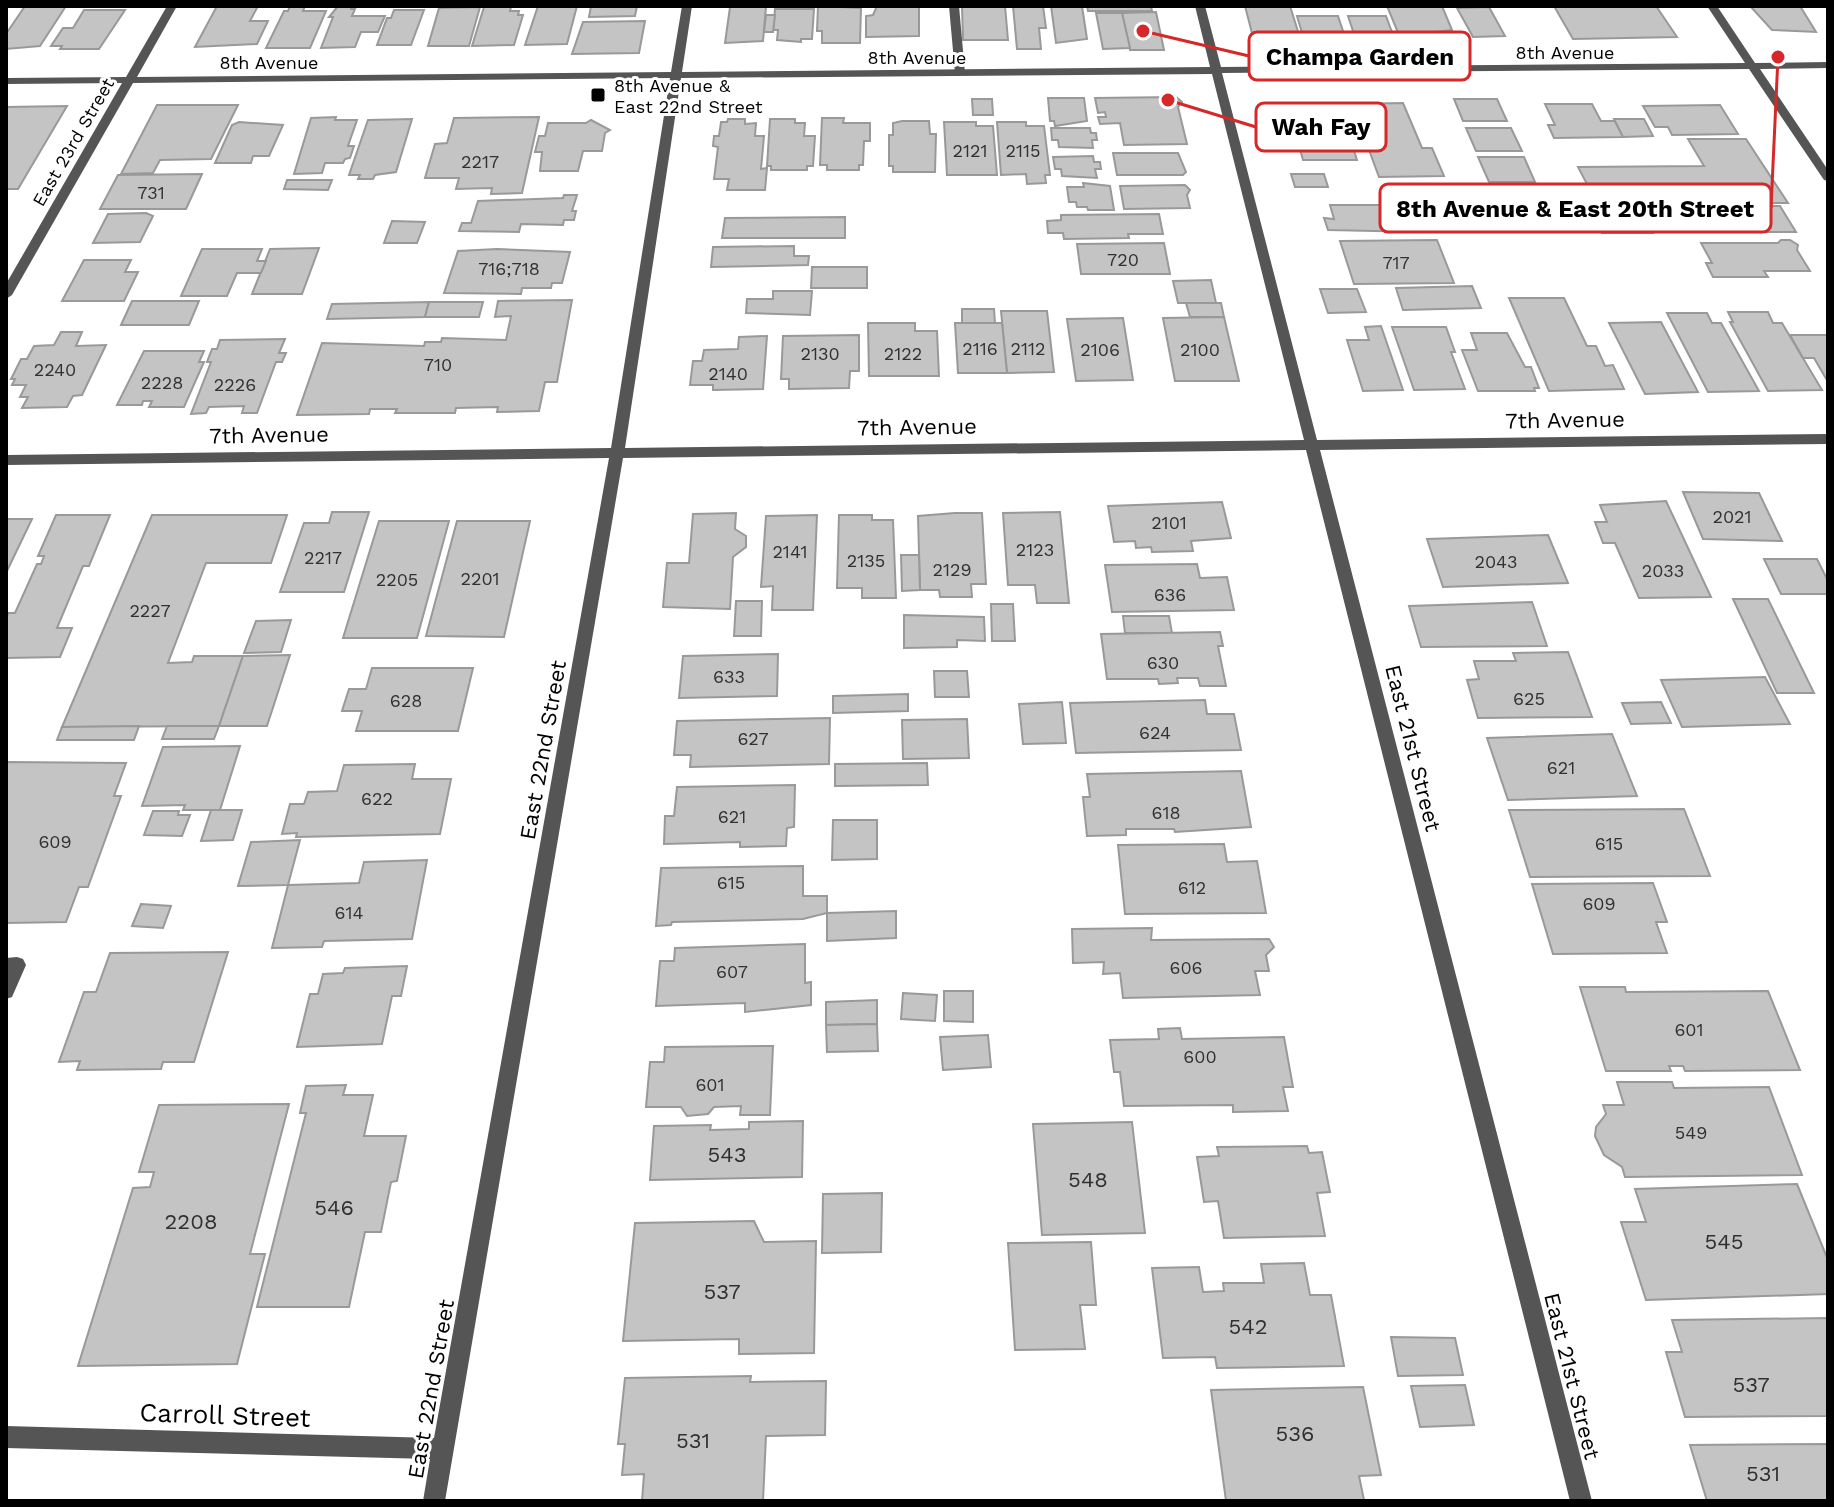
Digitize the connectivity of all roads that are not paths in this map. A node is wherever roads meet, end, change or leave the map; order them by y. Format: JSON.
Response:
{"nodes":[{"id":1,"x":172,"y":6,"type":"edge"},
{"id":2,"x":687,"y":6,"type":"edge"},
{"id":3,"x":954,"y":6,"type":"edge"},
{"id":4,"x":1200,"y":6,"type":"edge"},
{"id":5,"x":1712,"y":6,"type":"edge"},
{"id":6,"x":1828,"y":65,"type":"edge"},
{"id":7,"x":1752,"y":66,"type":"junction"},
{"id":8,"x":1216,"y":70,"type":"junction"},
{"id":9,"x":960,"y":73,"type":"junction"},
{"id":10,"x":676,"y":75,"type":"junction"},
{"id":11,"x":130,"y":80,"type":"junction"},
{"id":12,"x":6,"y":81,"type":"edge"},
{"id":13,"x":1828,"y":178,"type":"edge"},
{"id":14,"x":6,"y":295,"type":"edge"},
{"id":15,"x":1828,"y":439,"type":"edge"},
{"id":16,"x":1314,"y":444,"type":"junction"},
{"id":17,"x":617,"y":453,"type":"junction"},
{"id":18,"x":6,"y":460,"type":"edge"},
{"id":19,"x":6,"y":966,"type":"edge"},
{"id":20,"x":6,"y":991,"type":"edge"},
{"id":21,"x":6,"y":1437,"type":"edge"},
{"id":22,"x":442,"y":1449,"type":"junction"},
{"id":23,"x":434,"y":1501,"type":"edge"},
{"id":24,"x":1581,"y":1501,"type":"edge"}],
"edges":[{"from":1,"to":11,"type":"street","name":"East 23rd Street"},
{"from":2,"to":10,"type":"street","name":"East 22nd Street"},
{"from":3,"to":9,"type":"street"},
{"from":4,"to":8,"type":"street","name":"East 21st Street"},
{"from":5,"to":7,"type":"street"},
{"from":6,"to":7,"type":"street","name":"8th Avenue"},
{"from":7,"to":8,"type":"street","name":"8th Avenue"},
{"from":7,"to":13,"type":"street"},
{"from":8,"to":9,"type":"street","name":"8th Avenue"},
{"from":8,"to":16,"type":"street","name":"East 21st Street"},
{"from":9,"to":10,"type":"street","name":"8th Avenue"},
{"from":10,"to":11,"type":"street","name":"8th Avenue"},
{"from":10,"to":17,"type":"street","name":"East 22nd Street"},
{"from":11,"to":12,"type":"street","name":"8th Avenue"},
{"from":11,"to":14,"type":"street","name":"East 23rd Street"},
{"from":15,"to":16,"type":"street","name":"7th Avenue"},
{"from":16,"to":17,"type":"street","name":"7th Avenue"},
{"from":16,"to":24,"type":"street","name":"East 21st Street"},
{"from":17,"to":18,"type":"street","name":"7th Avenue"},
{"from":17,"to":22,"type":"street","name":"East 22nd Street"},
{"from":19,"to":20,"type":"street"},
{"from":21,"to":22,"type":"street","name":"Carroll Street"},
{"from":22,"to":23,"type":"street","name":"East 22nd Street"}]}
